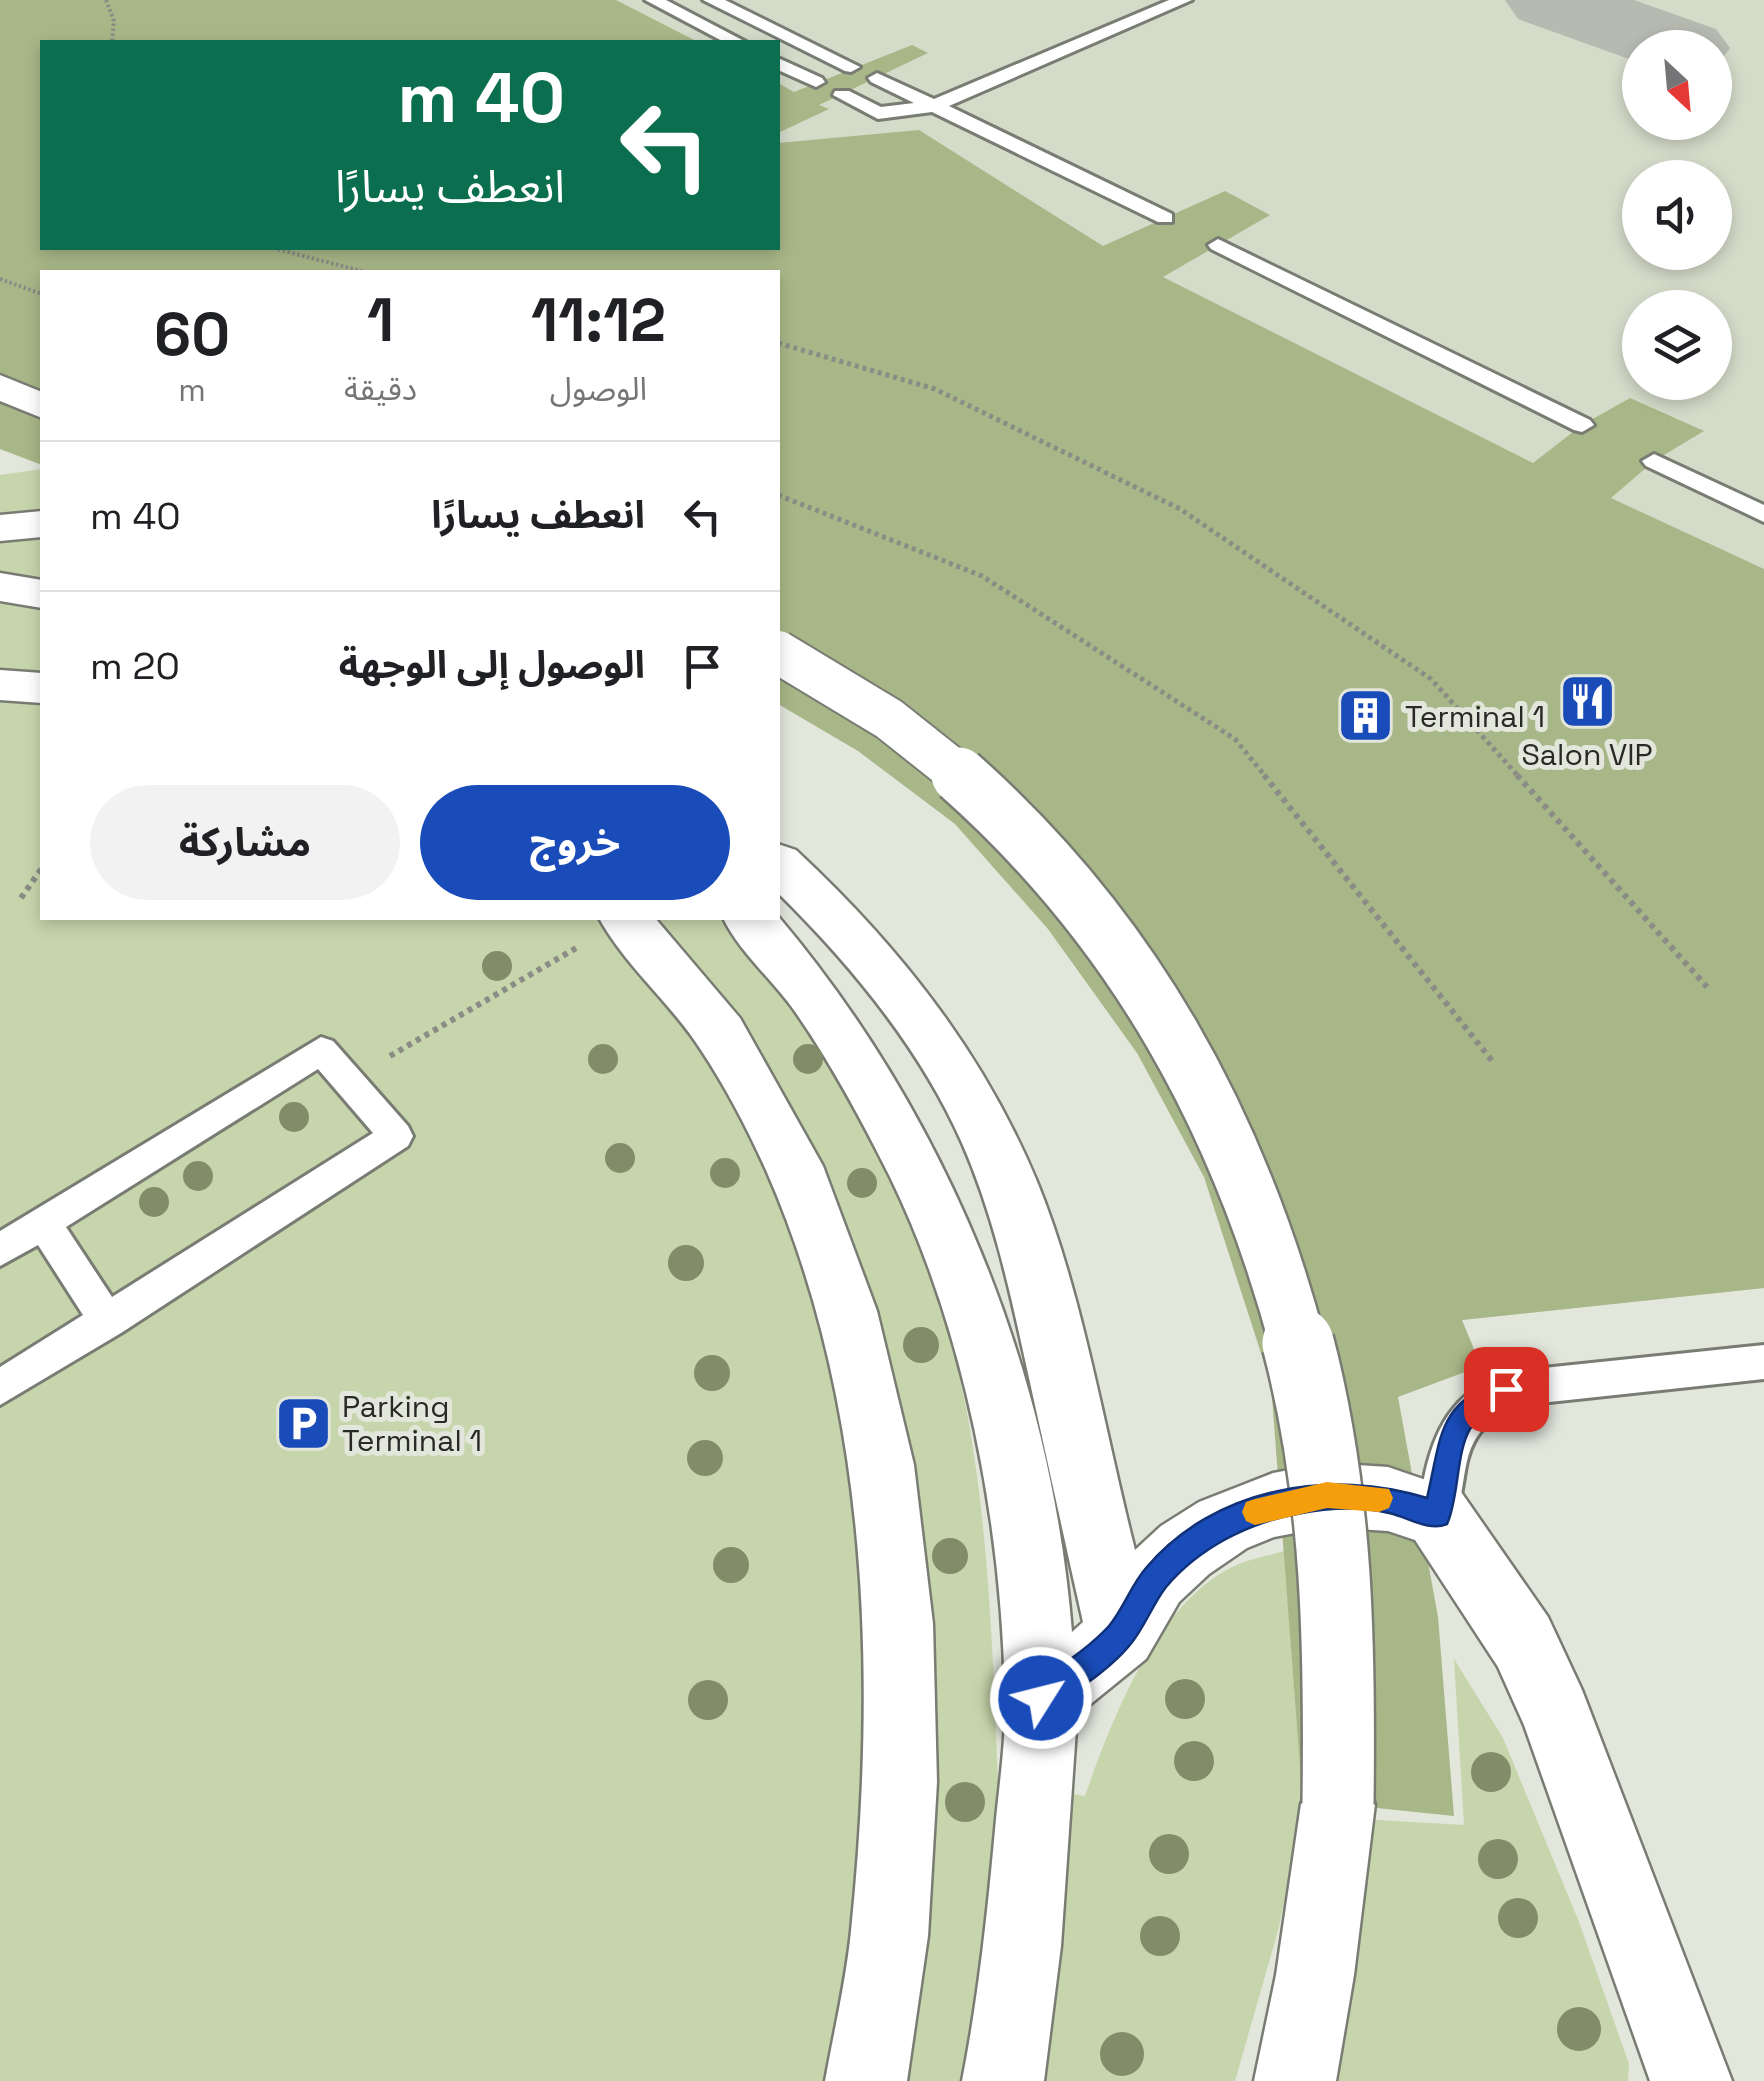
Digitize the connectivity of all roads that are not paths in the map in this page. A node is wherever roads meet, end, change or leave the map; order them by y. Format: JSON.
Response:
{"nodes":[{"id":1,"x":653,"y":0,"type":"edge"},
{"id":2,"x":711,"y":0,"type":"edge"},
{"id":3,"x":1184,"y":0,"type":"edge"},
{"id":4,"x":733,"y":40,"type":"edge"},
{"id":5,"x":780,"y":64,"type":"edge"},
{"id":6,"x":852,"y":67,"type":"dead end"},
{"id":7,"x":877,"y":78,"type":"dead end"},
{"id":8,"x":816,"y":82,"type":"dead end"},
{"id":9,"x":842,"y":96,"type":"dead end"},
{"id":10,"x":933,"y":106,"type":"junction"},
{"id":11,"x":1165,"y":218,"type":"dead end"},
{"id":12,"x":1218,"y":245,"type":"dead end"},
{"id":13,"x":0,"y":388,"type":"edge"},
{"id":14,"x":40,"y":405,"type":"edge"},
{"id":15,"x":1582,"y":425,"type":"dead end"},
{"id":16,"x":1654,"y":461,"type":"dead end"},
{"id":17,"x":1764,"y":514,"type":"edge"},
{"id":18,"x":40,"y":524,"type":"edge"},
{"id":19,"x":0,"y":528,"type":"edge"},
{"id":20,"x":0,"y":586,"type":"edge"},
{"id":21,"x":40,"y":594,"type":"edge"},
{"id":22,"x":0,"y":626,"type":"edge"},
{"id":23,"x":40,"y":628,"type":"edge"},
{"id":24,"x":780,"y":653,"type":"edge"},
{"id":25,"x":0,"y":685,"type":"edge"},
{"id":26,"x":40,"y":688,"type":"edge"},
{"id":27,"x":780,"y":866,"type":"edge"},
{"id":28,"x":627,"y":920,"type":"edge"},
{"id":29,"x":751,"y":920,"type":"edge"},
{"id":30,"x":43,"y":1223,"type":"junction"},
{"id":31,"x":0,"y":1250,"type":"edge"},
{"id":32,"x":108,"y":1321,"type":"junction"},
{"id":33,"x":1764,"y":1362,"type":"edge"},
{"id":34,"x":0,"y":1388,"type":"edge"},
{"id":35,"x":1438,"y":1515,"type":"junction"},
{"id":36,"x":1121,"y":1634,"type":"junction"},
{"id":37,"x":1041,"y":1698,"type":"junction"},
{"id":38,"x":866,"y":2081,"type":"edge"},
{"id":39,"x":1003,"y":2081,"type":"edge"},
{"id":40,"x":1295,"y":2081,"type":"edge"},
{"id":41,"x":1692,"y":2081,"type":"edge"}],
"edges":[{"from":1,"to":4,"type":"lane"},
{"from":2,"to":6,"type":"lane"},
{"from":3,"to":10,"type":"lane"},
{"from":5,"to":8,"type":"lane"},
{"from":7,"to":10,"type":"lane"},
{"from":9,"to":10,"type":"lane"},
{"from":10,"to":11,"type":"lane"},
{"from":12,"to":15,"type":"lane"},
{"from":13,"to":14,"type":"street"},
{"from":16,"to":17,"type":"lane"},
{"from":18,"to":19,"type":"street"},
{"from":20,"to":21,"type":"street"},
{"from":22,"to":23,"type":"street"},
{"from":24,"to":40,"type":"street","bridge":true},
{"from":25,"to":26,"type":"street"},
{"from":27,"to":36,"type":"street"},
{"from":28,"to":38,"type":"street"},
{"from":29,"to":37,"type":"street"},
{"from":30,"to":31,"type":"lane"},
{"from":30,"to":32,"type":"lane"},
{"from":30,"to":32,"type":"lane"},
{"from":32,"to":34,"type":"lane"},
{"from":33,"to":35,"type":"lane"},
{"from":35,"to":36,"type":"street"},
{"from":35,"to":41,"type":"street"},
{"from":36,"to":37,"type":"street"},
{"from":37,"to":39,"type":"street"}]}
